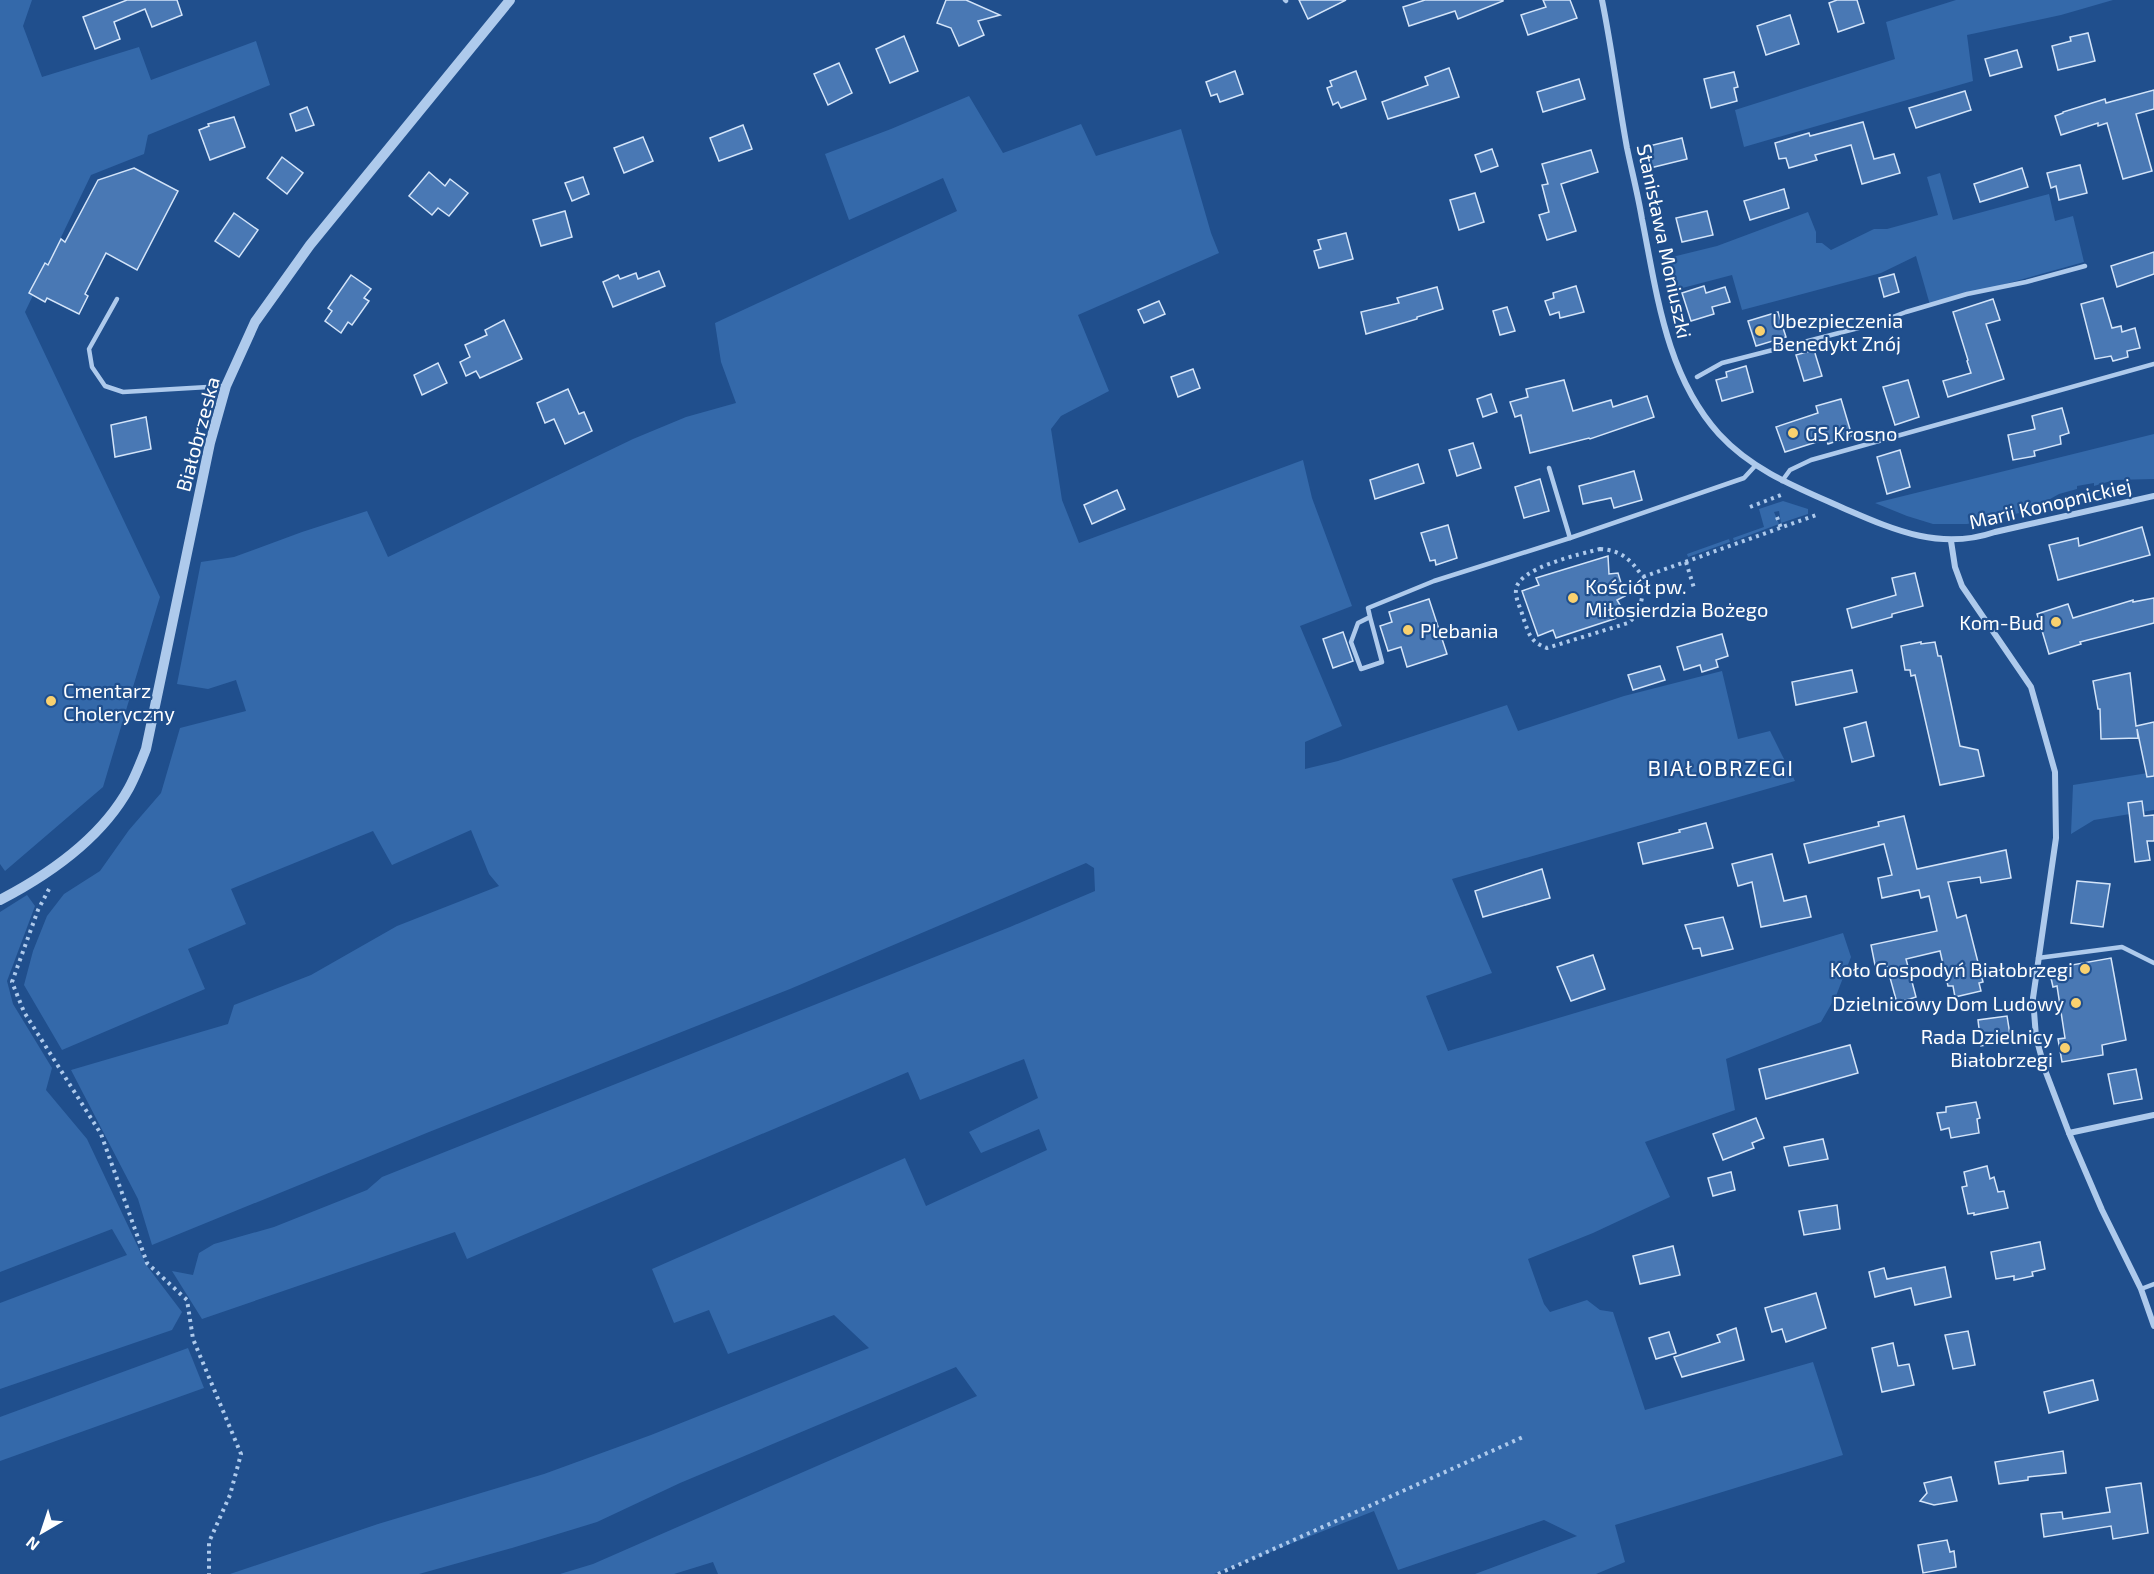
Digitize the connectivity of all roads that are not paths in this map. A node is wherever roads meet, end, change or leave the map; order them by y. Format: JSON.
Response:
{"nodes":[{"id":1,"x":510,"y":0,"type":"edge"},
{"id":2,"x":1602,"y":0,"type":"edge"},
{"id":3,"x":2085,"y":266,"type":"dead end"},
{"id":4,"x":117,"y":299,"type":"dead end"},
{"id":5,"x":2154,"y":364,"type":"edge"},
{"id":6,"x":1697,"y":377,"type":"dead end"},
{"id":7,"x":226,"y":386,"type":"junction"},
{"id":8,"x":1755,"y":466,"type":"junction"},
{"id":9,"x":1549,"y":468,"type":"dead end"},
{"id":10,"x":1781,"y":481,"type":"junction"},
{"id":11,"x":2154,"y":496,"type":"edge"},
{"id":12,"x":1570,"y":538,"type":"junction"},
{"id":13,"x":1951,"y":541,"type":"junction"},
{"id":14,"x":1370,"y":617,"type":"junction"},
{"id":15,"x":0,"y":900,"type":"edge"},
{"id":16,"x":2037,"y":958,"type":"junction"},
{"id":17,"x":2154,"y":963,"type":"edge"},
{"id":18,"x":2154,"y":1115,"type":"edge"},
{"id":19,"x":2069,"y":1133,"type":"junction"},
{"id":20,"x":2154,"y":1284,"type":"edge"},
{"id":21,"x":2141,"y":1289,"type":"junction"},
{"id":22,"x":2154,"y":1326,"type":"edge"}],
"edges":[{"from":1,"to":7,"type":"street","name":"Białobrzeska"},
{"from":2,"to":8,"type":"street","name":"Stanisława Moniuszki"},
{"from":3,"to":6,"type":"lane"},
{"from":4,"to":7,"type":"lane"},
{"from":5,"to":10,"type":"lane"},
{"from":7,"to":15,"type":"street","name":"Białobrzeska"},
{"from":8,"to":10,"type":"street","name":"Stanisława Moniuszki"},
{"from":8,"to":12,"type":"lane"},
{"from":9,"to":12,"type":"lane"},
{"from":10,"to":13,"type":"street","name":"Stanisława Moniuszki"},
{"from":11,"to":13,"type":"street","name":"Marii Konopnickiej"},
{"from":12,"to":14,"type":"lane"},
{"from":13,"to":16,"type":"street","name":"Marii Konopnickiej"},
{"from":14,"to":14,"type":"lane"},
{"from":16,"to":17,"type":"lane"},
{"from":16,"to":19,"type":"street","name":"Marii Konopnickiej"},
{"from":18,"to":19,"type":"street"},
{"from":19,"to":21,"type":"street","name":"Marii Konopnickiej"},
{"from":20,"to":21,"type":"lane"},
{"from":21,"to":22,"type":"street","name":"Marii Konopnickiej"}]}
